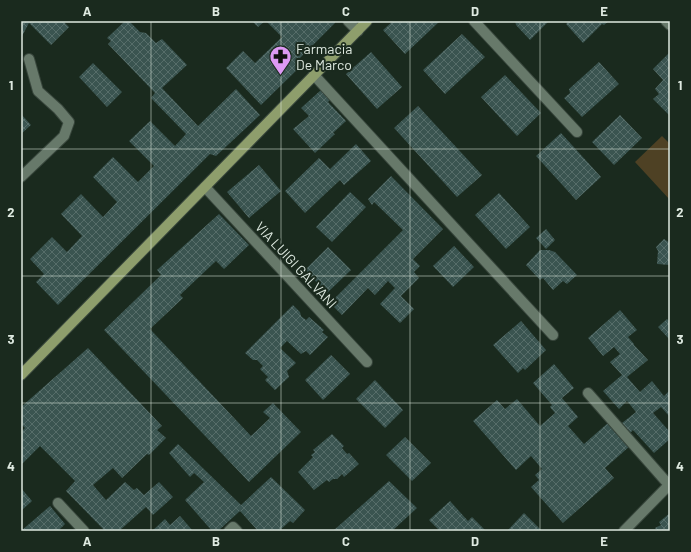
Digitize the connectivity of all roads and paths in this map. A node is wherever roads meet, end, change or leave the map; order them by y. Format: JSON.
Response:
{"nodes":[{"id":1,"x":348,"y":21,"type":"edge"},
{"id":2,"x":367,"y":21,"type":"edge"},
{"id":3,"x":474,"y":21,"type":"edge"},
{"id":4,"x":666,"y":21,"type":"edge"},
{"id":5,"x":670,"y":25,"type":"edge"},
{"id":6,"x":358,"y":31,"type":"junction"},
{"id":7,"x":29,"y":59,"type":"dead end"},
{"id":8,"x":314,"y":75,"type":"junction"},
{"id":9,"x":578,"y":132,"type":"dead end"},
{"id":10,"x":21,"y":178,"type":"edge"},
{"id":11,"x":205,"y":187,"type":"junction"},
{"id":12,"x":553,"y":335,"type":"dead end"},
{"id":13,"x":367,"y":362,"type":"dead end"},
{"id":14,"x":21,"y":375,"type":"edge"},
{"id":15,"x":588,"y":393,"type":"dead end"},
{"id":16,"x":670,"y":485,"type":"edge"},
{"id":17,"x":58,"y":503,"type":"dead end"},
{"id":18,"x":627,"y":530,"type":"edge"},
{"id":19,"x":84,"y":531,"type":"edge"},
{"id":20,"x":229,"y":531,"type":"edge"},
{"id":21,"x":237,"y":531,"type":"edge"}],
"edges":[{"from":1,"to":6,"type":"street"},
{"from":2,"to":6,"type":"main road"},
{"from":3,"to":9,"type":"street"},
{"from":4,"to":5,"type":"street"},
{"from":6,"to":8,"type":"main road"},
{"from":7,"to":10,"type":"street"},
{"from":8,"to":11,"type":"main road"},
{"from":8,"to":12,"type":"street"},
{"from":11,"to":13,"type":"street","name":"VIA LUIGI GALVANI"},
{"from":11,"to":14,"type":"main road"},
{"from":15,"to":16,"type":"street"},
{"from":16,"to":18,"type":"street"},
{"from":17,"to":19,"type":"street"},
{"from":20,"to":21,"type":"street"}]}
